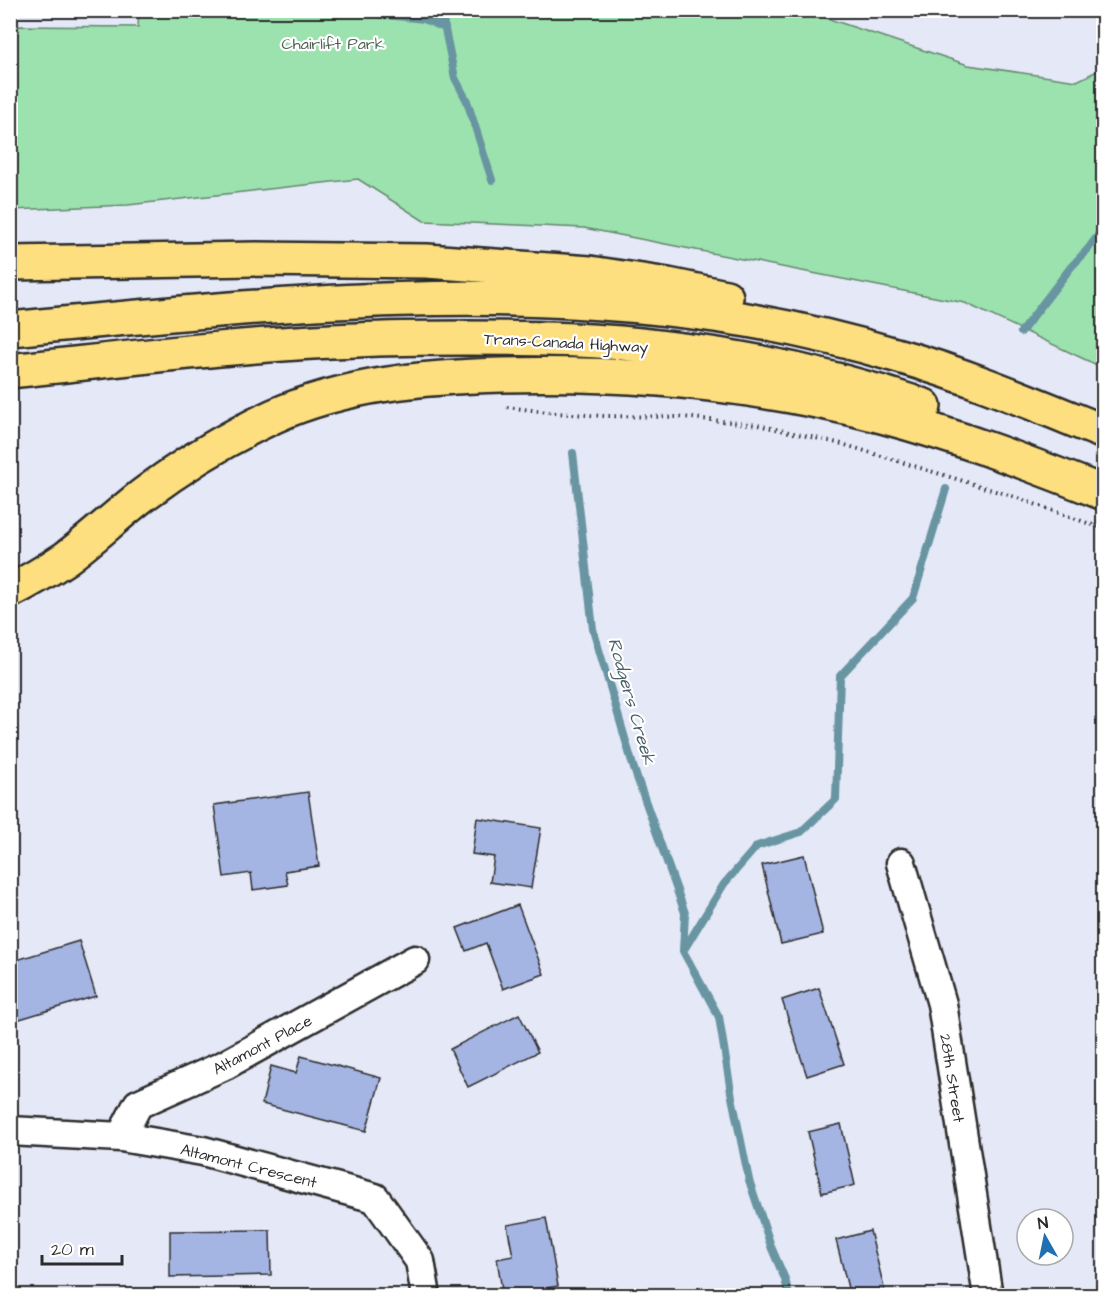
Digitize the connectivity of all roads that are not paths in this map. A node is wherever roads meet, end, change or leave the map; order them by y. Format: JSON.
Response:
{"nodes":[{"id":1,"x":10,"y":263,"type":"edge"},
{"id":2,"x":10,"y":329,"type":"edge"},
{"id":3,"x":901,"y":356,"type":"junction"},
{"id":4,"x":10,"y":371,"type":"edge"},
{"id":5,"x":1104,"y":432,"type":"edge"},
{"id":6,"x":1104,"y":476,"type":"edge"},
{"id":7,"x":1104,"y":493,"type":"edge"},
{"id":8,"x":10,"y":591,"type":"edge"},
{"id":9,"x":901,"y":864,"type":"dead end"},
{"id":10,"x":415,"y":960,"type":"dead end"},
{"id":11,"x":10,"y":1131,"type":"edge"},
{"id":12,"x":121,"y":1137,"type":"junction"},
{"id":13,"x":426,"y":1296,"type":"edge"},
{"id":14,"x":988,"y":1296,"type":"edge"}],
"edges":[{"from":1,"to":3,"type":"highway"},
{"from":2,"to":3,"type":"highway"},
{"from":3,"to":5,"type":"highway"},
{"from":4,"to":6,"type":"highway","name":"Trans-Canada Highway"},
{"from":7,"to":8,"type":"highway"},
{"from":9,"to":14,"type":"street","name":"28th Street"},
{"from":10,"to":12,"type":"street","name":"Altamont Place"},
{"from":11,"to":12,"type":"street","name":"Altamont Crescent"},
{"from":12,"to":13,"type":"street","name":"Altamont Crescent"}]}
